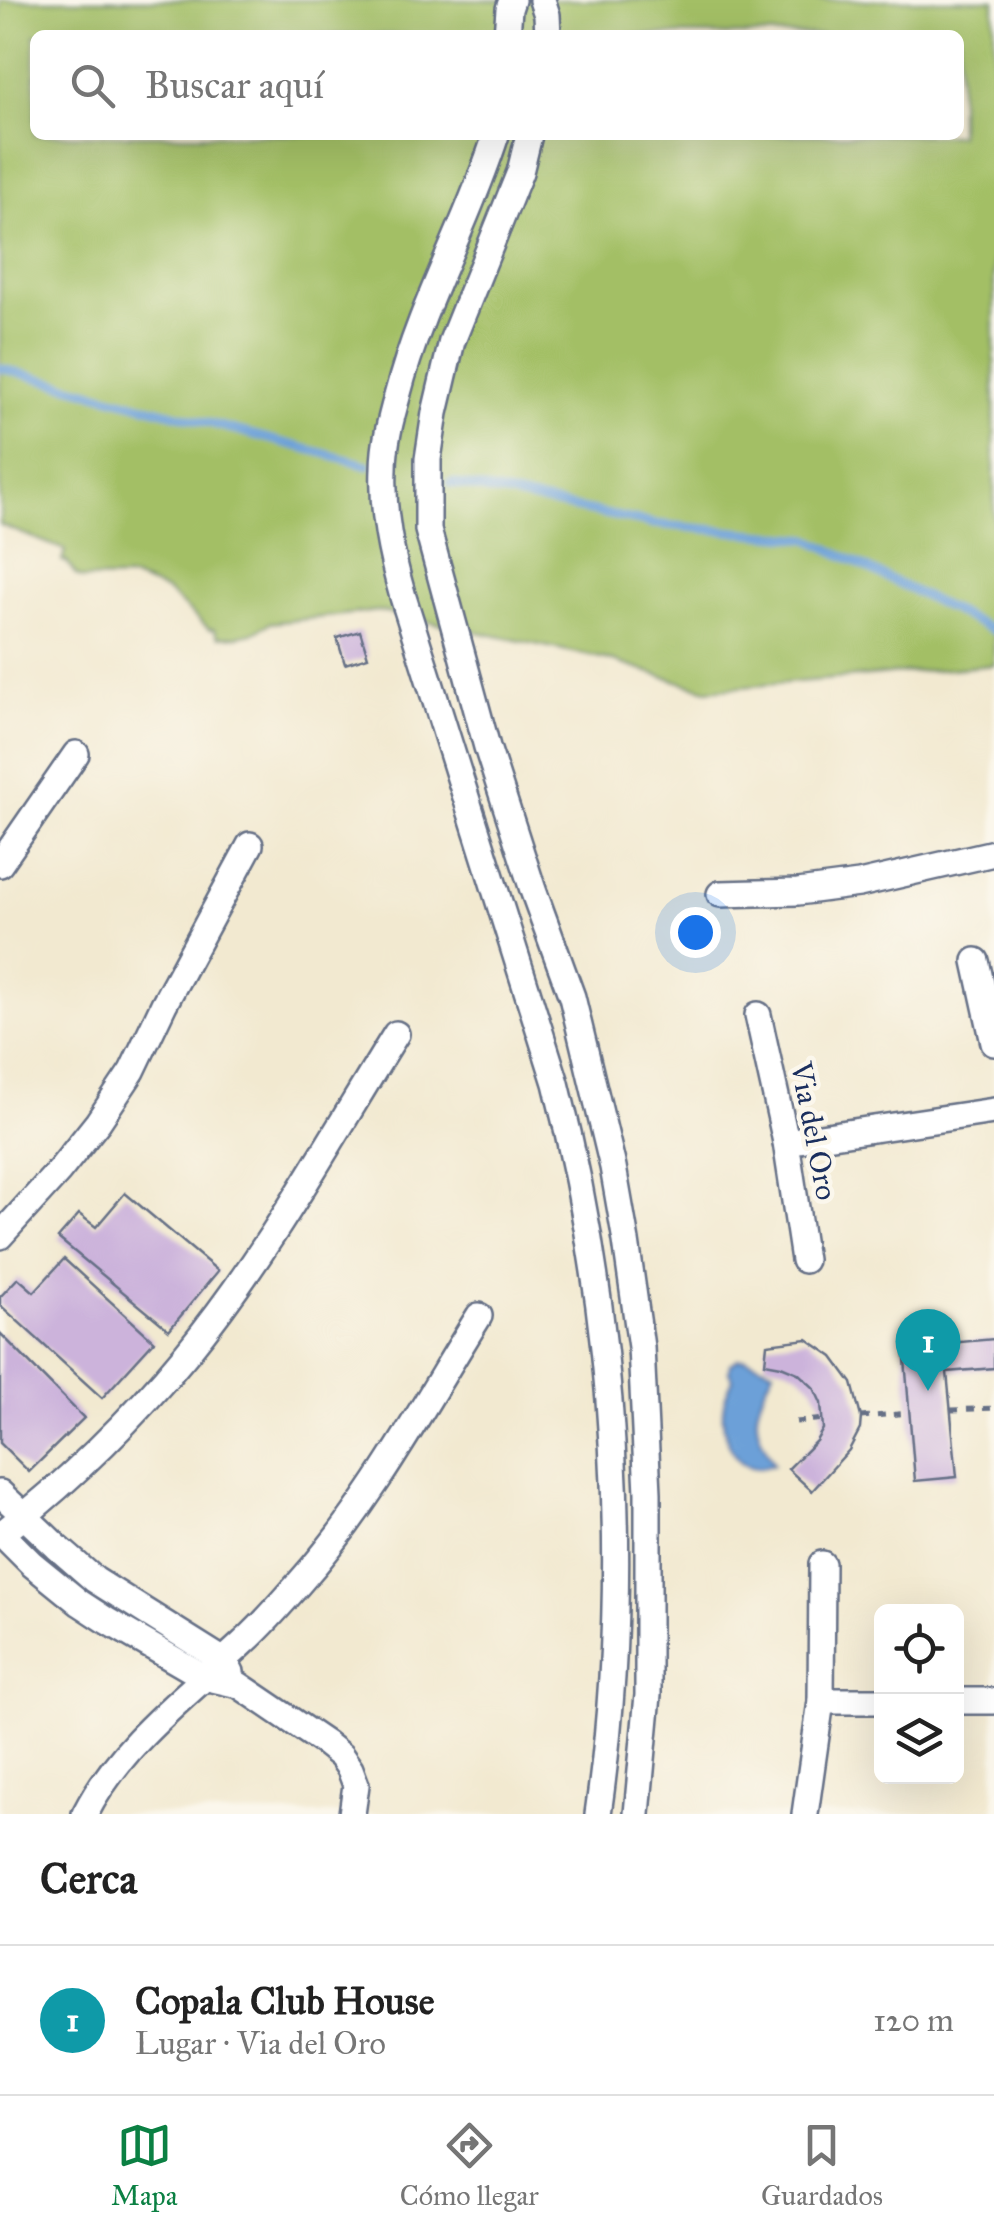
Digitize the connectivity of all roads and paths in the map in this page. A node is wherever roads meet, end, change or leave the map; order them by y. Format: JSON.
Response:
{"nodes":[{"id":1,"x":512,"y":0,"type":"edge"},
{"id":2,"x":542,"y":0,"type":"edge"},
{"id":3,"x":507,"y":30,"type":"edge"},
{"id":4,"x":548,"y":30,"type":"edge"},
{"id":5,"x":494,"y":140,"type":"edge"},
{"id":6,"x":529,"y":140,"type":"edge"},
{"id":7,"x":394,"y":407,"type":"junction"},
{"id":8,"x":435,"y":413,"type":"junction"},
{"id":9,"x":428,"y":530,"type":"junction"},
{"id":10,"x":388,"y":544,"type":"junction"},
{"id":11,"x":76,"y":754,"type":"dead end"},
{"id":12,"x":250,"y":845,"type":"dead end"},
{"id":13,"x":994,"y":853,"type":"edge"},
{"id":14,"x":0,"y":864,"type":"edge"},
{"id":15,"x":720,"y":894,"type":"dead end"},
{"id":16,"x":976,"y":962,"type":"dead end"},
{"id":17,"x":758,"y":1015,"type":"dead end"},
{"id":18,"x":396,"y":1034,"type":"dead end"},
{"id":19,"x":994,"y":1042,"type":"edge"},
{"id":20,"x":994,"y":1111,"type":"edge"},
{"id":21,"x":786,"y":1142,"type":"junction"},
{"id":22,"x":0,"y":1236,"type":"edge"},
{"id":23,"x":804,"y":1260,"type":"dead end"},
{"id":24,"x":479,"y":1316,"type":"dead end"},
{"id":25,"x":994,"y":1408,"type":"edge"},
{"id":26,"x":951,"y":1410,"type":"dead end"},
{"id":27,"x":910,"y":1413,"type":"dead end"},
{"id":28,"x":861,"y":1417,"type":"dead end"},
{"id":29,"x":824,"y":1419,"type":"dead end"},
{"id":30,"x":796,"y":1422,"type":"dead end"},
{"id":31,"x":0,"y":1493,"type":"edge"},
{"id":32,"x":26,"y":1516,"type":"junction"},
{"id":33,"x":0,"y":1534,"type":"edge"},
{"id":34,"x":822,"y":1564,"type":"dead end"},
{"id":35,"x":214,"y":1669,"type":"junction"},
{"id":36,"x":821,"y":1701,"type":"junction"},
{"id":37,"x":874,"y":1701,"type":"edge"},
{"id":38,"x":964,"y":1701,"type":"edge"},
{"id":39,"x":994,"y":1701,"type":"edge"},
{"id":40,"x":84,"y":1814,"type":"edge"},
{"id":41,"x":352,"y":1814,"type":"edge"},
{"id":42,"x":598,"y":1814,"type":"edge"},
{"id":43,"x":638,"y":1814,"type":"edge"},
{"id":44,"x":805,"y":1814,"type":"edge"}],
"edges":[{"from":1,"to":3,"type":"street"},
{"from":2,"to":4,"type":"street"},
{"from":5,"to":7,"type":"street"},
{"from":6,"to":8,"type":"street"},
{"from":7,"to":8,"type":"street"},
{"from":7,"to":10,"type":"street"},
{"from":8,"to":9,"type":"street"},
{"from":9,"to":10,"type":"street"},
{"from":9,"to":43,"type":"street"},
{"from":10,"to":42,"type":"street"},
{"from":11,"to":14,"type":"street"},
{"from":12,"to":22,"type":"street"},
{"from":13,"to":15,"type":"street"},
{"from":16,"to":19,"type":"street"},
{"from":17,"to":21,"type":"street","name":"Via del Oro"},
{"from":18,"to":32,"type":"street"},
{"from":20,"to":21,"type":"street"},
{"from":21,"to":23,"type":"street","name":"Via del Oro"},
{"from":24,"to":35,"type":"street"},
{"from":25,"to":26,"type":"path"},
{"from":27,"to":28,"type":"path"},
{"from":29,"to":30,"type":"path"},
{"from":31,"to":32,"type":"street"},
{"from":32,"to":33,"type":"street"},
{"from":32,"to":35,"type":"street"},
{"from":33,"to":35,"type":"street"},
{"from":34,"to":36,"type":"street"},
{"from":35,"to":40,"type":"street"},
{"from":35,"to":41,"type":"street"},
{"from":36,"to":37,"type":"street"},
{"from":36,"to":44,"type":"street"},
{"from":38,"to":39,"type":"street"}]}
